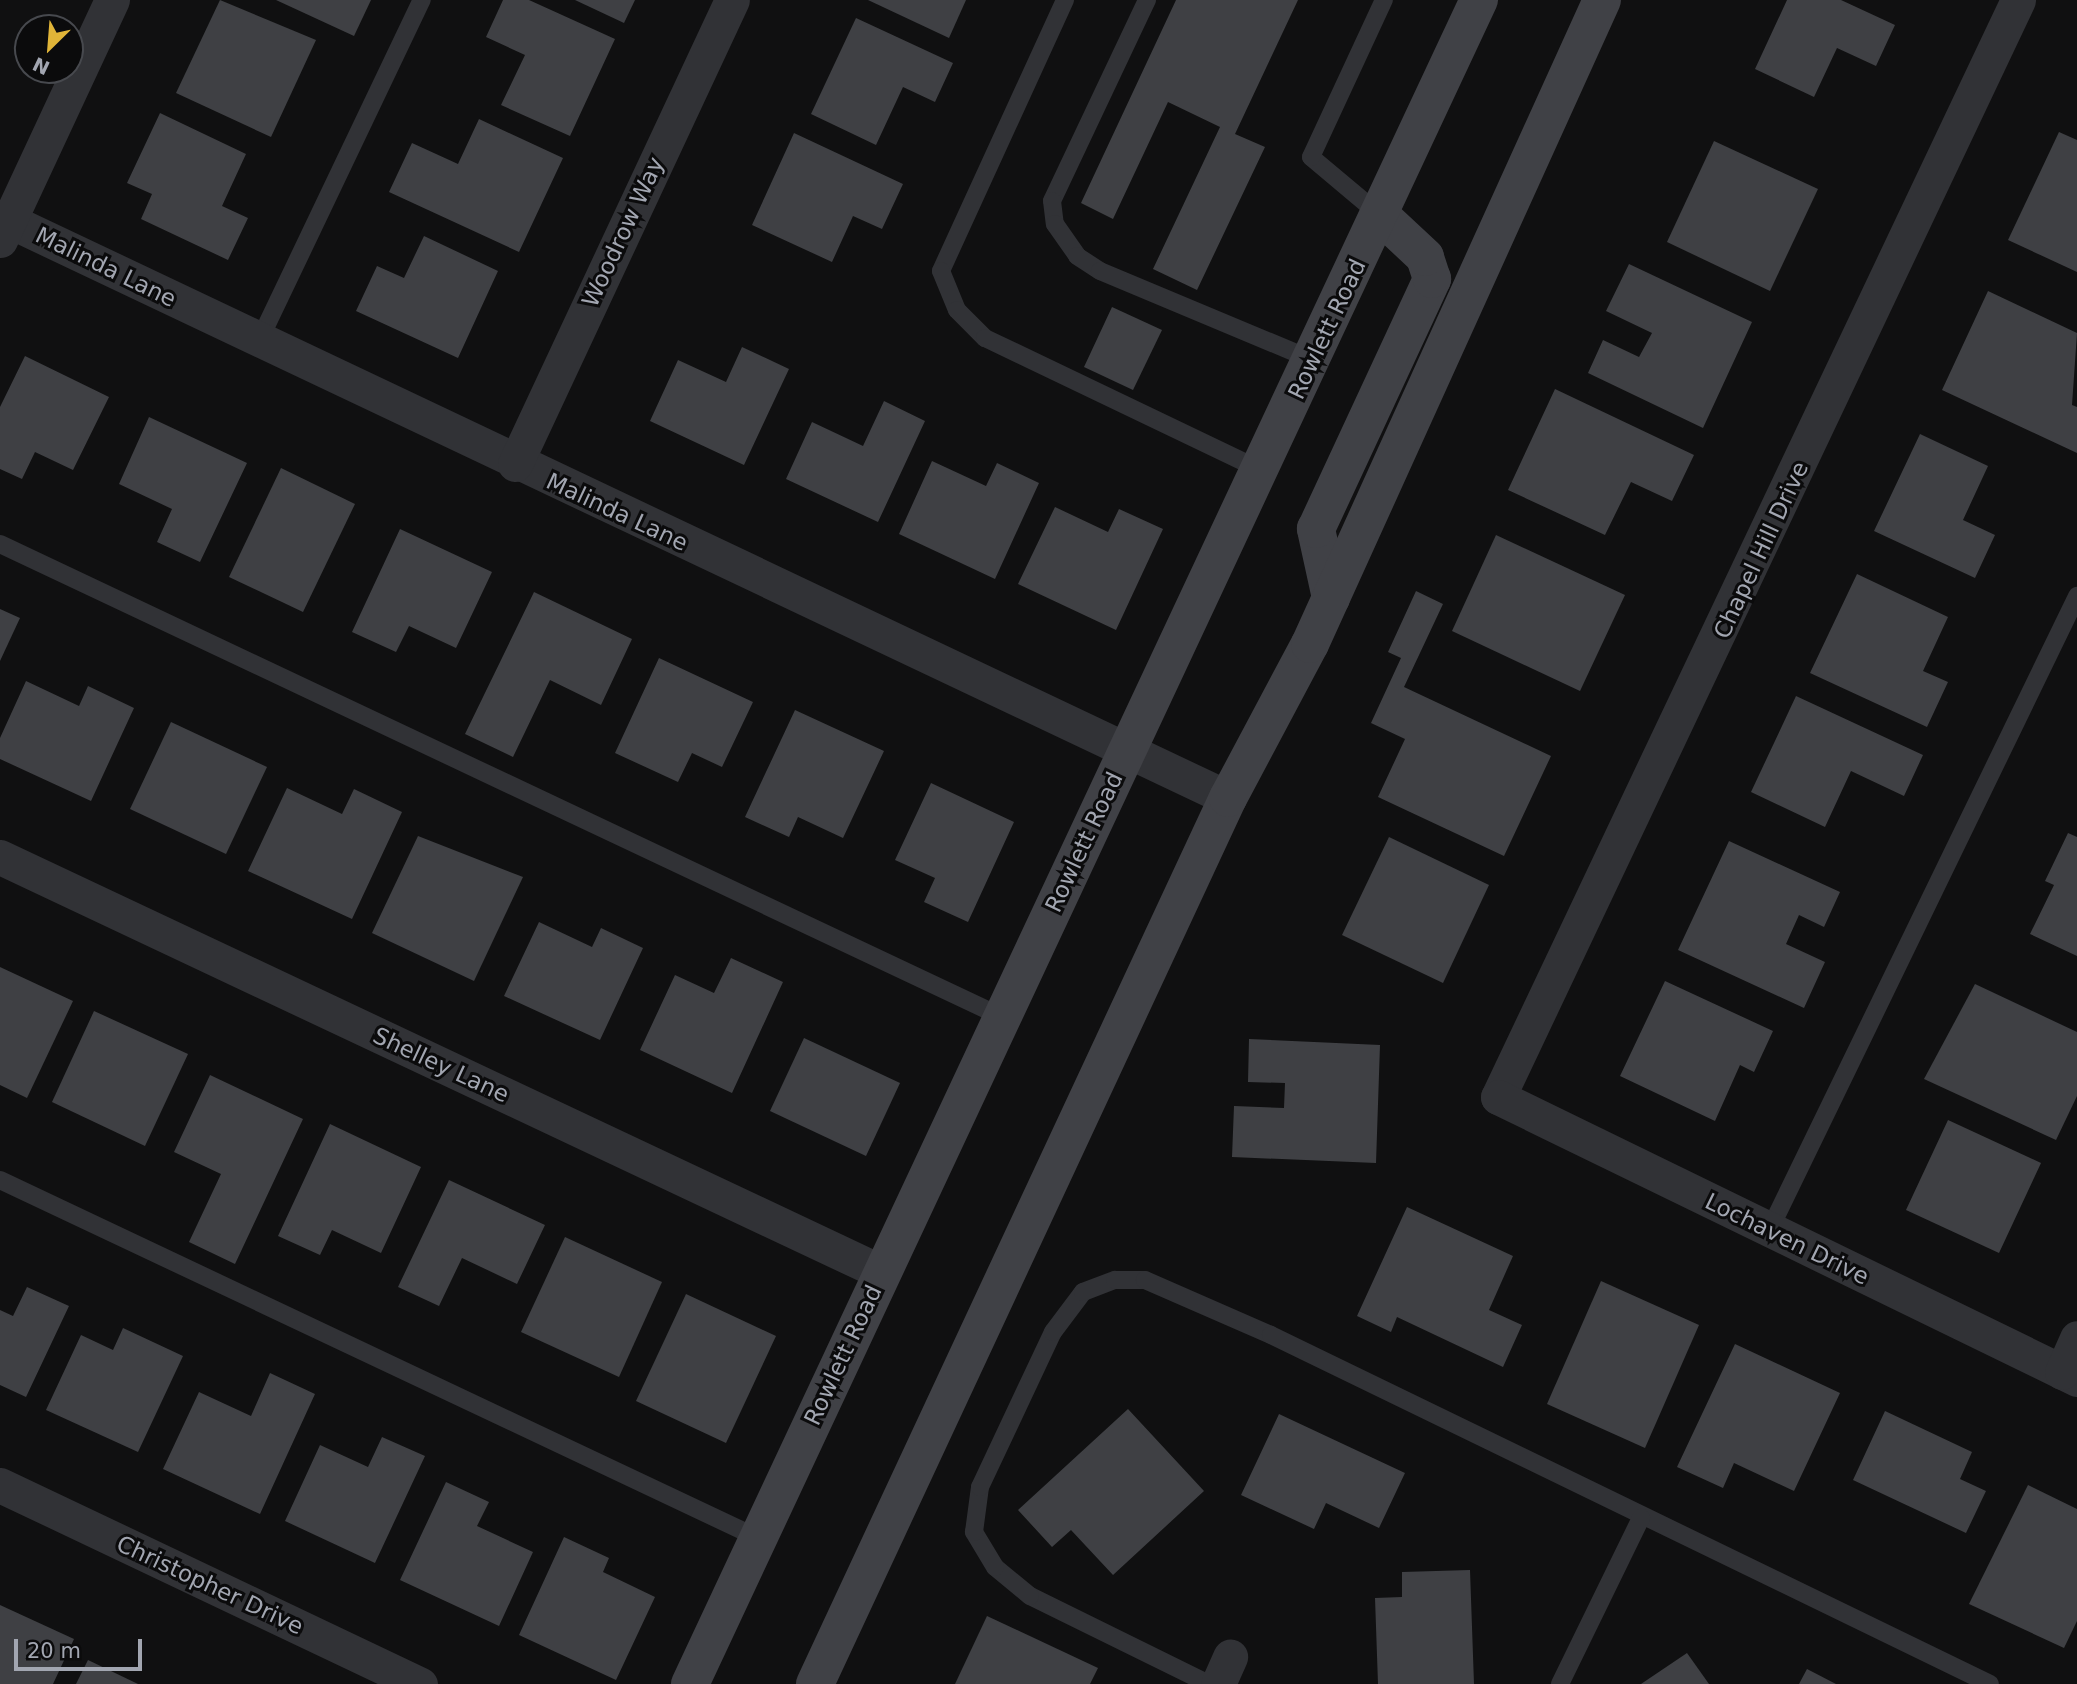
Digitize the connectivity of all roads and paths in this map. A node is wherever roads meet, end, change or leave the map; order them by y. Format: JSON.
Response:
{"nodes":[{"id":1,"x":112,"y":0,"type":"edge"},
{"id":2,"x":422,"y":0,"type":"edge"},
{"id":3,"x":732,"y":0,"type":"edge"},
{"id":4,"x":1065,"y":0,"type":"edge"},
{"id":5,"x":1147,"y":0,"type":"edge"},
{"id":6,"x":1384,"y":0,"type":"edge"},
{"id":7,"x":1479,"y":0,"type":"edge"},
{"id":8,"x":1602,"y":0,"type":"edge"},
{"id":9,"x":2018,"y":0,"type":"edge"},
{"id":10,"x":1380,"y":215,"type":"junction"},
{"id":11,"x":5,"y":231,"type":"edge"},
{"id":12,"x":259,"y":341,"type":"junction"},
{"id":13,"x":1313,"y":360,"type":"junction"},
{"id":14,"x":515,"y":464,"type":"junction"},
{"id":15,"x":1262,"y":471,"type":"junction"},
{"id":16,"x":0,"y":544,"type":"edge"},
{"id":17,"x":2077,"y":596,"type":"edge"},
{"id":18,"x":1331,"y":598,"type":"junction"},
{"id":19,"x":1127,"y":751,"type":"junction"},
{"id":20,"x":1228,"y":798,"type":"junction"},
{"id":21,"x":0,"y":857,"type":"edge"},
{"id":22,"x":1002,"y":1017,"type":"junction"},
{"id":23,"x":1498,"y":1097,"type":"joint"},
{"id":24,"x":0,"y":1180,"type":"edge"},
{"id":25,"x":1769,"y":1231,"type":"junction"},
{"id":26,"x":881,"y":1272,"type":"junction"},
{"id":27,"x":2077,"y":1338,"type":"edge"},
{"id":28,"x":2069,"y":1375,"type":"edge"},
{"id":29,"x":0,"y":1485,"type":"edge"},
{"id":30,"x":1640,"y":1518,"type":"junction"},
{"id":31,"x":758,"y":1538,"type":"junction"},
{"id":32,"x":1219,"y":1675,"type":"edge"},
{"id":33,"x":698,"y":1681,"type":"edge"},
{"id":34,"x":420,"y":1684,"type":"edge"},
{"id":35,"x":815,"y":1684,"type":"edge"},
{"id":36,"x":1560,"y":1684,"type":"edge"},
{"id":37,"x":1990,"y":1684,"type":"edge"}],
"edges":[{"from":1,"to":11,"type":"street"},
{"from":2,"to":12,"type":"lane"},
{"from":3,"to":14,"type":"street","name":"Woodrow Way"},
{"from":4,"to":15,"type":"lane"},
{"from":5,"to":13,"type":"lane"},
{"from":6,"to":10,"type":"lane"},
{"from":7,"to":10,"type":"main road","name":"Rowlett Road"},
{"from":8,"to":18,"type":"main road"},
{"from":9,"to":23,"type":"street","name":"Chapel Hill Drive"},
{"from":10,"to":13,"type":"main road","name":"Rowlett Road"},
{"from":10,"to":18,"type":"main road"},
{"from":11,"to":12,"type":"street","name":"Malinda Lane"},
{"from":12,"to":14,"type":"street","name":"Malinda Lane"},
{"from":13,"to":15,"type":"main road","name":"Rowlett Road"},
{"from":14,"to":19,"type":"street","name":"Malinda Lane"},
{"from":15,"to":19,"type":"main road","name":"Rowlett Road"},
{"from":16,"to":22,"type":"lane"},
{"from":17,"to":25,"type":"lane"},
{"from":18,"to":20,"type":"main road"},
{"from":19,"to":20,"type":"street","name":"Malinda Lane"},
{"from":19,"to":22,"type":"main road","name":"Rowlett Road"},
{"from":20,"to":35,"type":"main road"},
{"from":21,"to":26,"type":"street","name":"Shelley Lane"},
{"from":22,"to":26,"type":"main road","name":"Rowlett Road"},
{"from":23,"to":25,"type":"street","name":"Lochaven Drive"},
{"from":24,"to":31,"type":"lane"},
{"from":25,"to":28,"type":"street","name":"Lochaven Drive"},
{"from":26,"to":31,"type":"main road","name":"Rowlett Road"},
{"from":27,"to":28,"type":"street"},
{"from":29,"to":34,"type":"street","name":"Christopher Drive"},
{"from":30,"to":32,"type":"lane"},
{"from":30,"to":36,"type":"lane"},
{"from":30,"to":37,"type":"lane"},
{"from":31,"to":33,"type":"main road","name":"Rowlett Road"}]}
